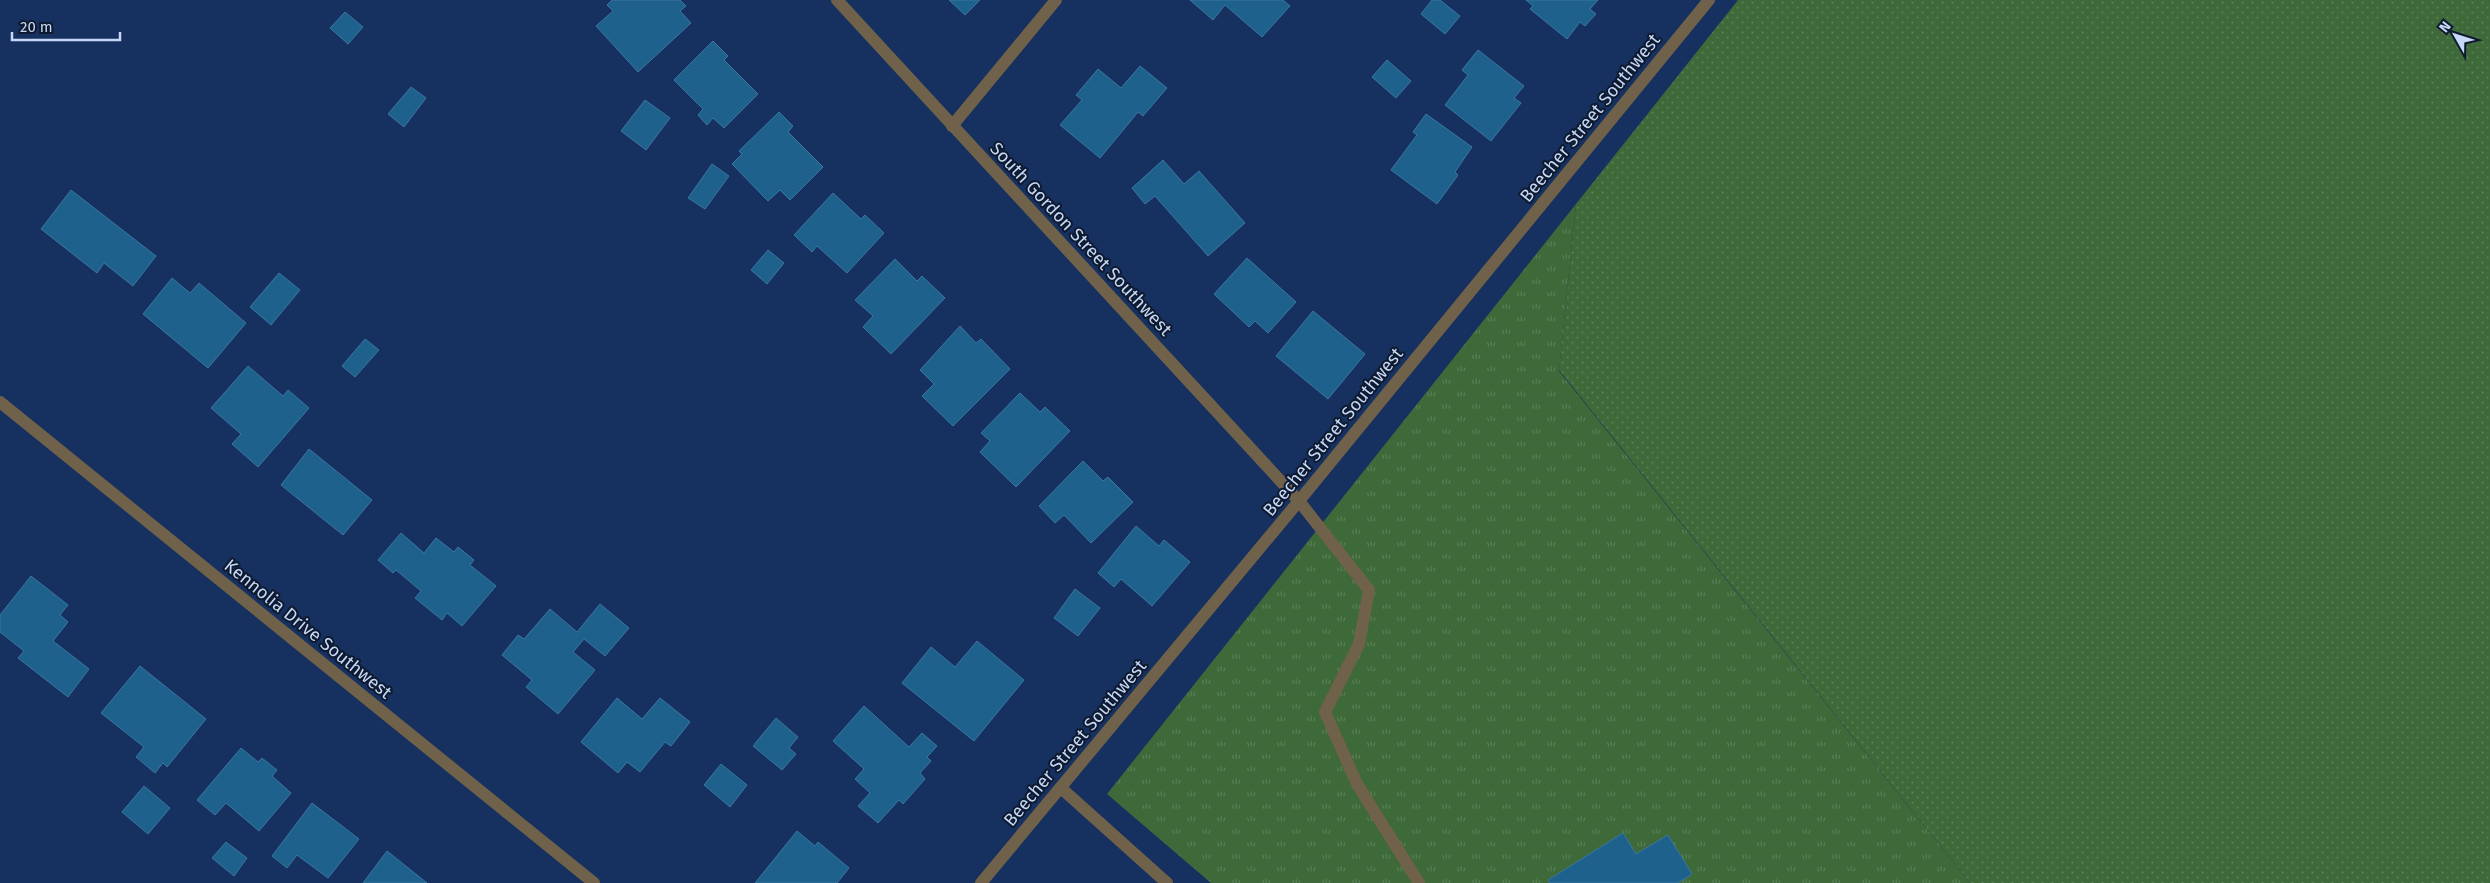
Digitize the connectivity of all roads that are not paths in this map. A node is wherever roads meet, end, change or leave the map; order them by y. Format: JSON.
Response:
{"nodes":[{"id":1,"x":837,"y":0,"type":"edge"},
{"id":2,"x":1056,"y":0,"type":"edge"},
{"id":3,"x":1709,"y":0,"type":"edge"},
{"id":4,"x":952,"y":126,"type":"junction"},
{"id":5,"x":0,"y":402,"type":"edge"},
{"id":6,"x":1300,"y":501,"type":"junction"},
{"id":7,"x":1060,"y":788,"type":"junction"},
{"id":8,"x":594,"y":883,"type":"edge"},
{"id":9,"x":981,"y":883,"type":"edge"},
{"id":10,"x":1167,"y":883,"type":"edge"},
{"id":11,"x":1419,"y":883,"type":"edge"}],
"edges":[{"from":1,"to":4,"type":"street","name":"South Gordon Street Southwest"},
{"from":2,"to":4,"type":"street"},
{"from":3,"to":6,"type":"street","name":"Beecher Street Southwest"},
{"from":4,"to":6,"type":"street","name":"South Gordon Street Southwest"},
{"from":5,"to":8,"type":"street","name":"Kennolia Drive Southwest"},
{"from":6,"to":7,"type":"street","name":"Beecher Street Southwest"},
{"from":6,"to":11,"type":"street","name":"South Gordon Street Southwest"},
{"from":7,"to":9,"type":"street","name":"Beecher Street Southwest"},
{"from":7,"to":10,"type":"street"}]}
